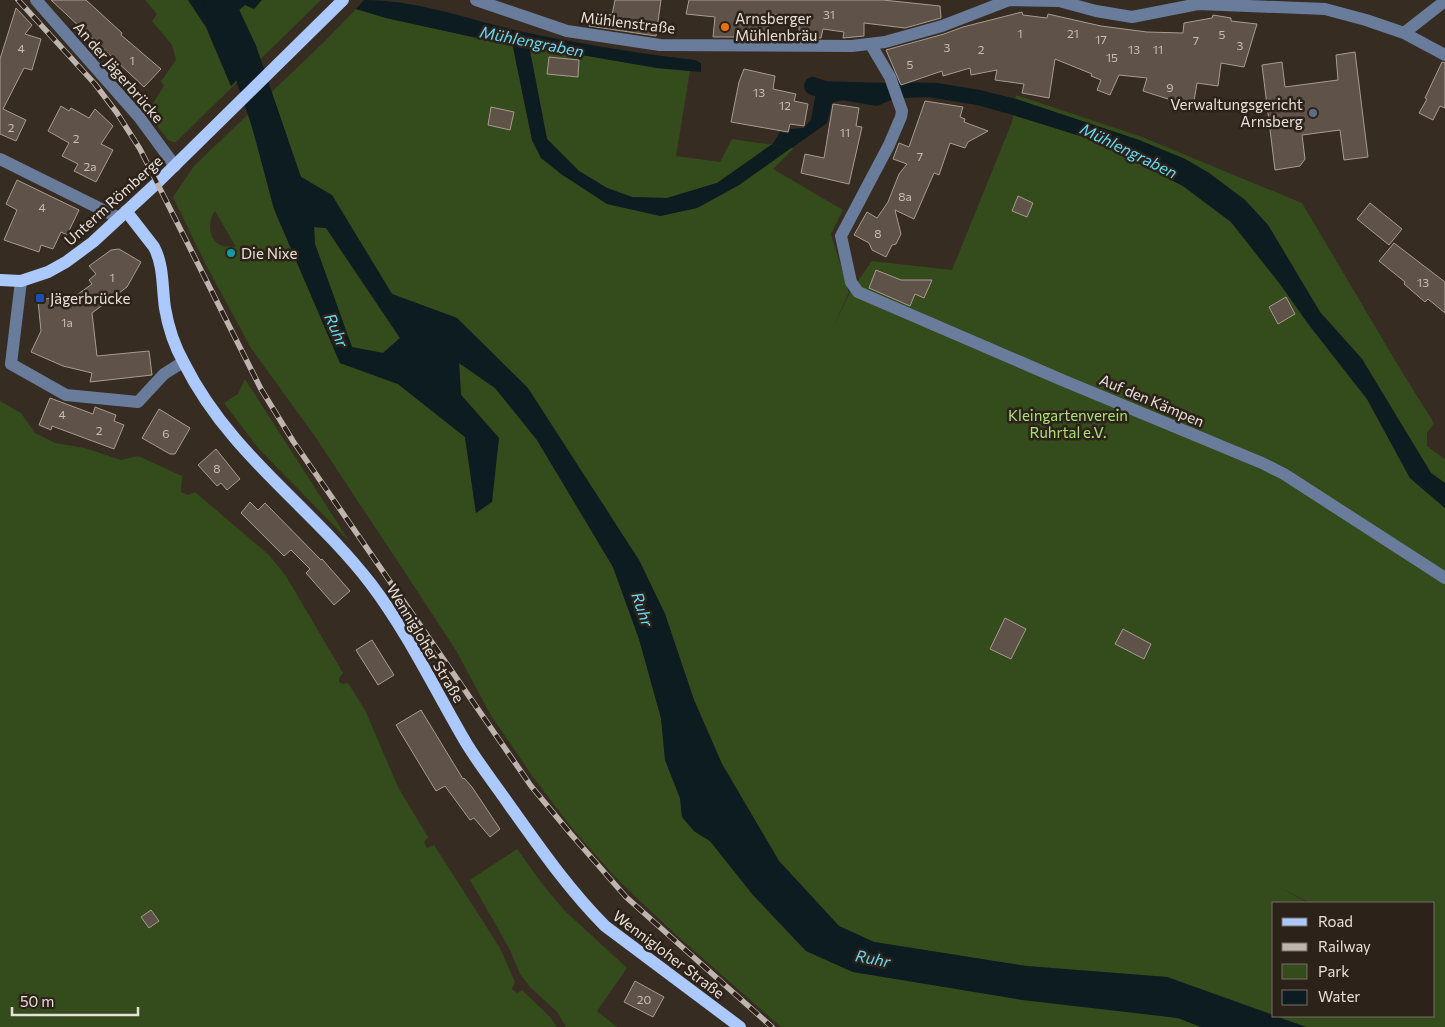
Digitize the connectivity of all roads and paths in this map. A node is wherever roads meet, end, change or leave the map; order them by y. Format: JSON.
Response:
{"nodes":[{"id":1,"x":36,"y":0,"type":"edge"},
{"id":2,"x":343,"y":0,"type":"edge"},
{"id":3,"x":476,"y":0,"type":"edge"},
{"id":4,"x":1002,"y":1,"type":"edge"},
{"id":5,"x":1036,"y":1,"type":"edge"},
{"id":6,"x":1445,"y":1,"type":"edge"},
{"id":7,"x":1199,"y":2,"type":"edge"},
{"id":8,"x":1328,"y":4,"type":"edge"},
{"id":9,"x":1097,"y":5,"type":"edge"},
{"id":10,"x":1404,"y":34,"type":"junction"},
{"id":11,"x":871,"y":45,"type":"junction"},
{"id":12,"x":1445,"y":55,"type":"edge"},
{"id":13,"x":0,"y":159,"type":"edge"},
{"id":14,"x":175,"y":166,"type":"junction"},
{"id":15,"x":122,"y":215,"type":"junction"},
{"id":16,"x":0,"y":280,"type":"edge"},
{"id":17,"x":21,"y":281,"type":"junction"},
{"id":18,"x":183,"y":362,"type":"junction"},
{"id":19,"x":1445,"y":578,"type":"edge"},
{"id":20,"x":740,"y":1027,"type":"edge"}],
"edges":[{"from":1,"to":14,"type":"street","name":"An der Jägerbrücke"},
{"from":2,"to":14,"type":"main road","name":"Unterm Römberge"},
{"from":3,"to":11,"type":"street","name":"Mühlenstraße"},
{"from":4,"to":5,"type":"street"},
{"from":4,"to":11,"type":"street","name":"Mühlenstraße"},
{"from":5,"to":9,"type":"street"},
{"from":6,"to":10,"type":"street"},
{"from":7,"to":8,"type":"street"},
{"from":7,"to":9,"type":"street"},
{"from":8,"to":10,"type":"street"},
{"from":10,"to":12,"type":"street"},
{"from":11,"to":19,"type":"street","name":"Auf den Kämpen"},
{"from":13,"to":15,"type":"street"},
{"from":14,"to":15,"type":"main road","name":"Unterm Römberge"},
{"from":15,"to":17,"type":"main road","name":"Unterm Römberge"},
{"from":15,"to":18,"type":"main road","name":"Wennigloher Straße"},
{"from":16,"to":17,"type":"main road","name":"Unterm Römberge"},
{"from":17,"to":18,"type":"street"},
{"from":18,"to":20,"type":"main road","name":"Wennigloher Straße"}]}
